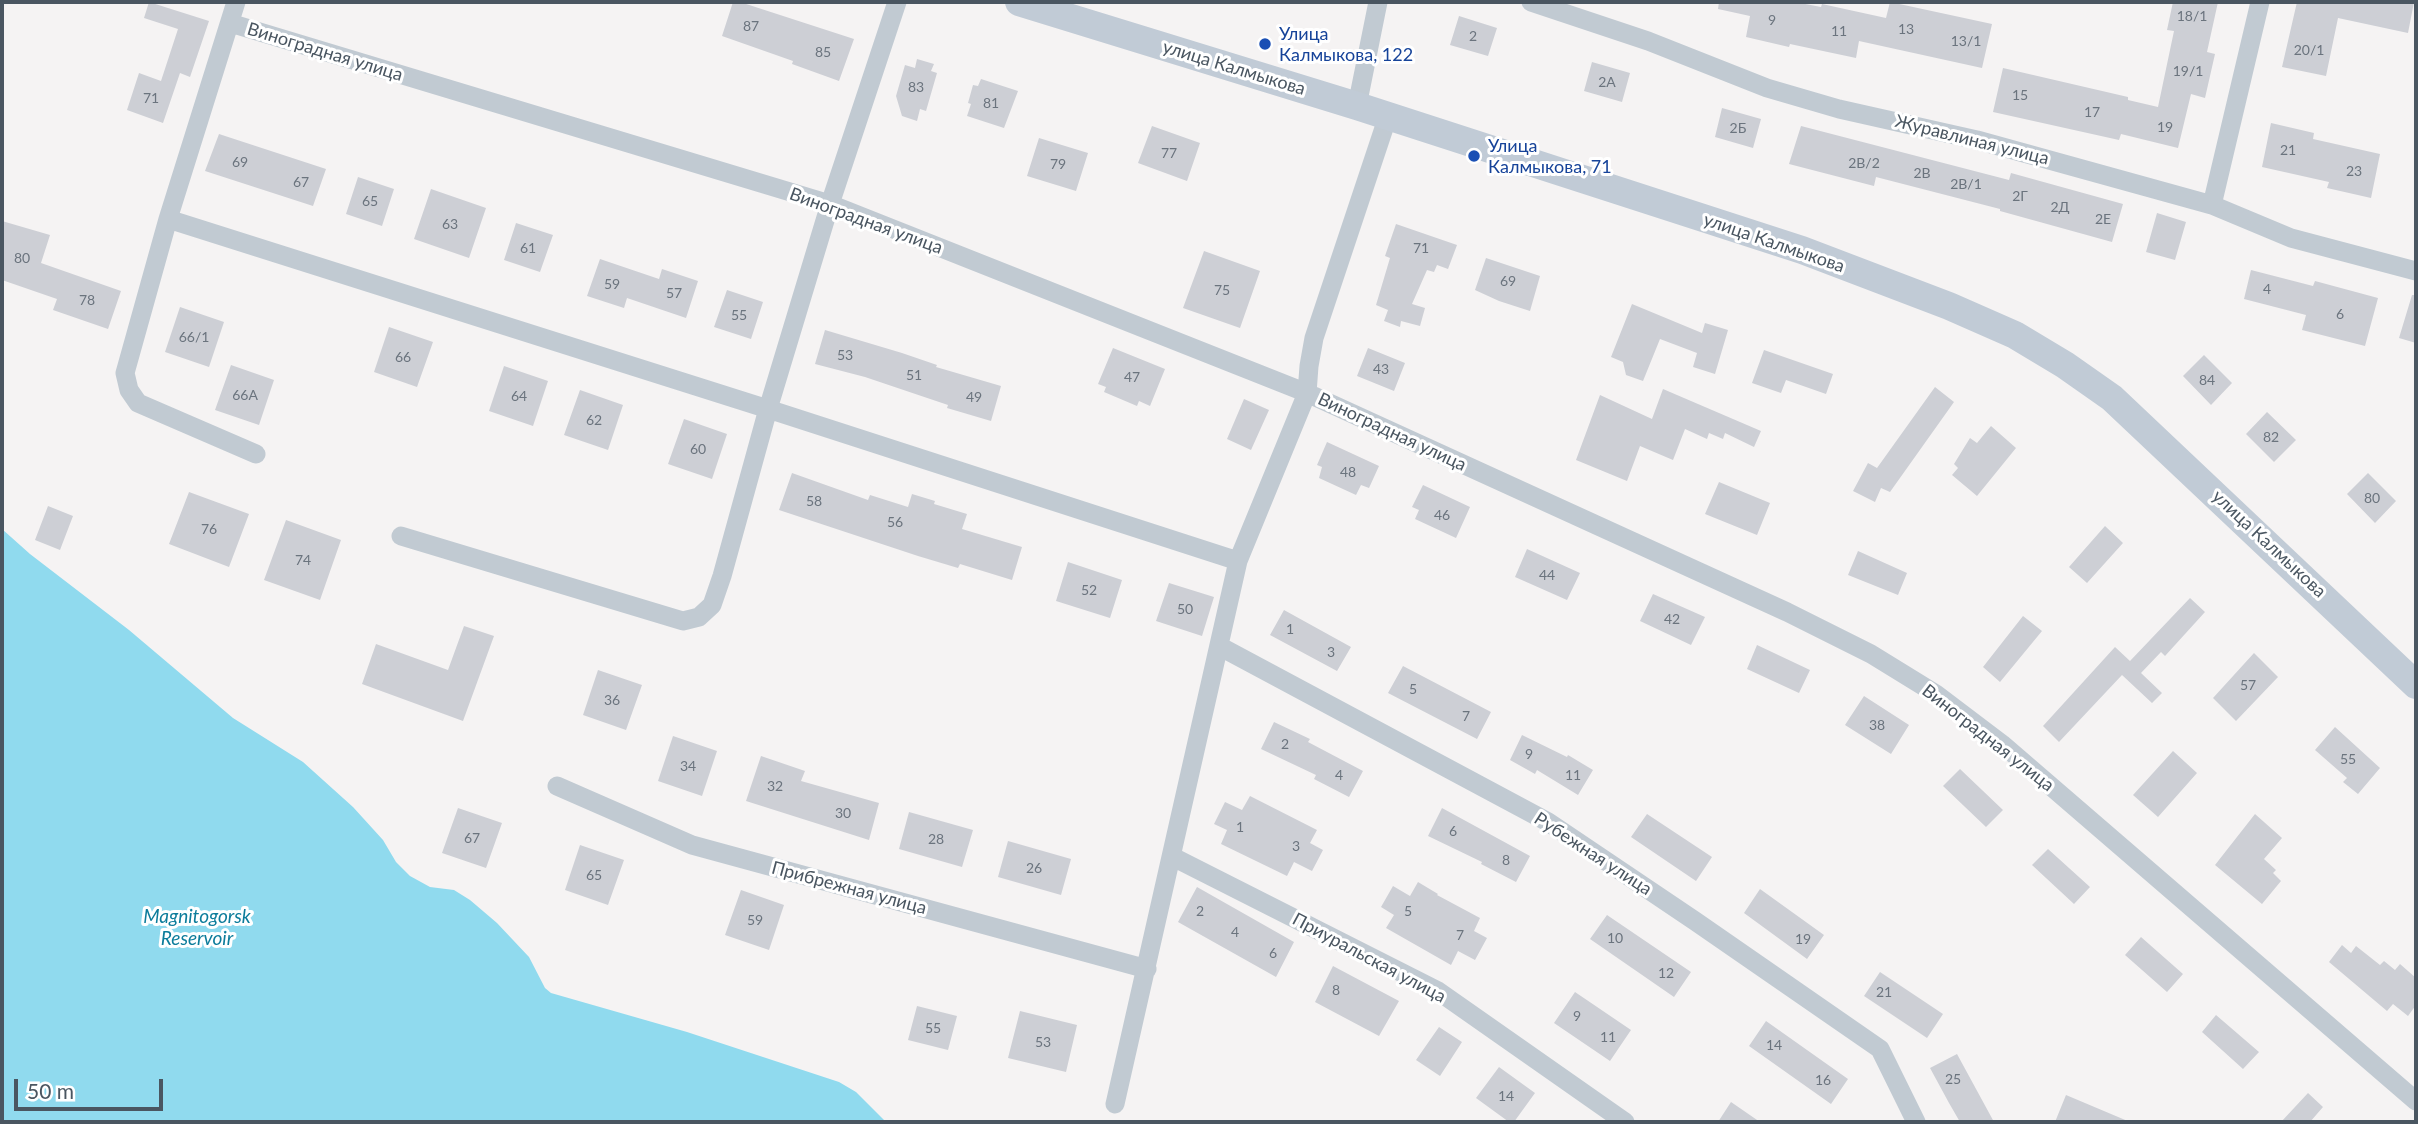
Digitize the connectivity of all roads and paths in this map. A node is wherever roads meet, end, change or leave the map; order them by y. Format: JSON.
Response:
{"nodes":[{"id":1,"x":236,"y":2,"type":"edge"},
{"id":2,"x":897,"y":2,"type":"edge"},
{"id":3,"x":1019,"y":2,"type":"edge"},
{"id":4,"x":1378,"y":2,"type":"edge"},
{"id":5,"x":1531,"y":2,"type":"edge"},
{"id":6,"x":2260,"y":2,"type":"edge"},
{"id":7,"x":230,"y":23,"type":"junction"},
{"id":8,"x":1357,"y":106,"type":"junction"},
{"id":9,"x":1388,"y":116,"type":"junction"},
{"id":10,"x":830,"y":204,"type":"junction"},
{"id":11,"x":2212,"y":205,"type":"junction"},
{"id":12,"x":168,"y":219,"type":"junction"},
{"id":13,"x":2416,"y":271,"type":"edge"},
{"id":14,"x":1307,"y":393,"type":"junction"},
{"id":15,"x":768,"y":409,"type":"junction"},
{"id":16,"x":256,"y":454,"type":"dead end"},
{"id":17,"x":401,"y":536,"type":"dead end"},
{"id":18,"x":1238,"y":562,"type":"junction"},
{"id":19,"x":1219,"y":646,"type":"junction"},
{"id":20,"x":2416,"y":685,"type":"edge"},
{"id":21,"x":557,"y":786,"type":"dead end"},
{"id":22,"x":1173,"y":857,"type":"junction"},
{"id":23,"x":1147,"y":970,"type":"junction"},
{"id":24,"x":2416,"y":1101,"type":"edge"},
{"id":25,"x":1115,"y":1104,"type":"dead end"},
{"id":26,"x":1625,"y":1122,"type":"edge"},
{"id":27,"x":1916,"y":1122,"type":"edge"}],
"edges":[{"from":1,"to":7,"type":"street"},
{"from":2,"to":10,"type":"street"},
{"from":3,"to":8,"type":"main road","name":"улица Калмыкова"},
{"from":4,"to":8,"type":"street"},
{"from":5,"to":11,"type":"street","name":"Журавлиная улица"},
{"from":6,"to":11,"type":"street"},
{"from":7,"to":10,"type":"street","name":"Виноградная улица"},
{"from":7,"to":12,"type":"street"},
{"from":8,"to":9,"type":"main road","name":"улица Калмыкова"},
{"from":9,"to":14,"type":"street"},
{"from":9,"to":20,"type":"main road","name":"улица Калмыкова"},
{"from":10,"to":14,"type":"street","name":"Виноградная улица"},
{"from":10,"to":15,"type":"street"},
{"from":11,"to":13,"type":"street","name":"Журавлиная улица"},
{"from":12,"to":15,"type":"street"},
{"from":12,"to":16,"type":"street"},
{"from":14,"to":18,"type":"street"},
{"from":14,"to":24,"type":"street","name":"Виноградная улица"},
{"from":15,"to":17,"type":"street"},
{"from":15,"to":18,"type":"street"},
{"from":18,"to":19,"type":"street"},
{"from":19,"to":22,"type":"street"},
{"from":19,"to":27,"type":"street","name":"Рубежная улица"},
{"from":21,"to":23,"type":"street","name":"Прибрежная улица"},
{"from":22,"to":23,"type":"street"},
{"from":22,"to":26,"type":"street","name":"Приуральская улица"},
{"from":23,"to":25,"type":"street"}]}
